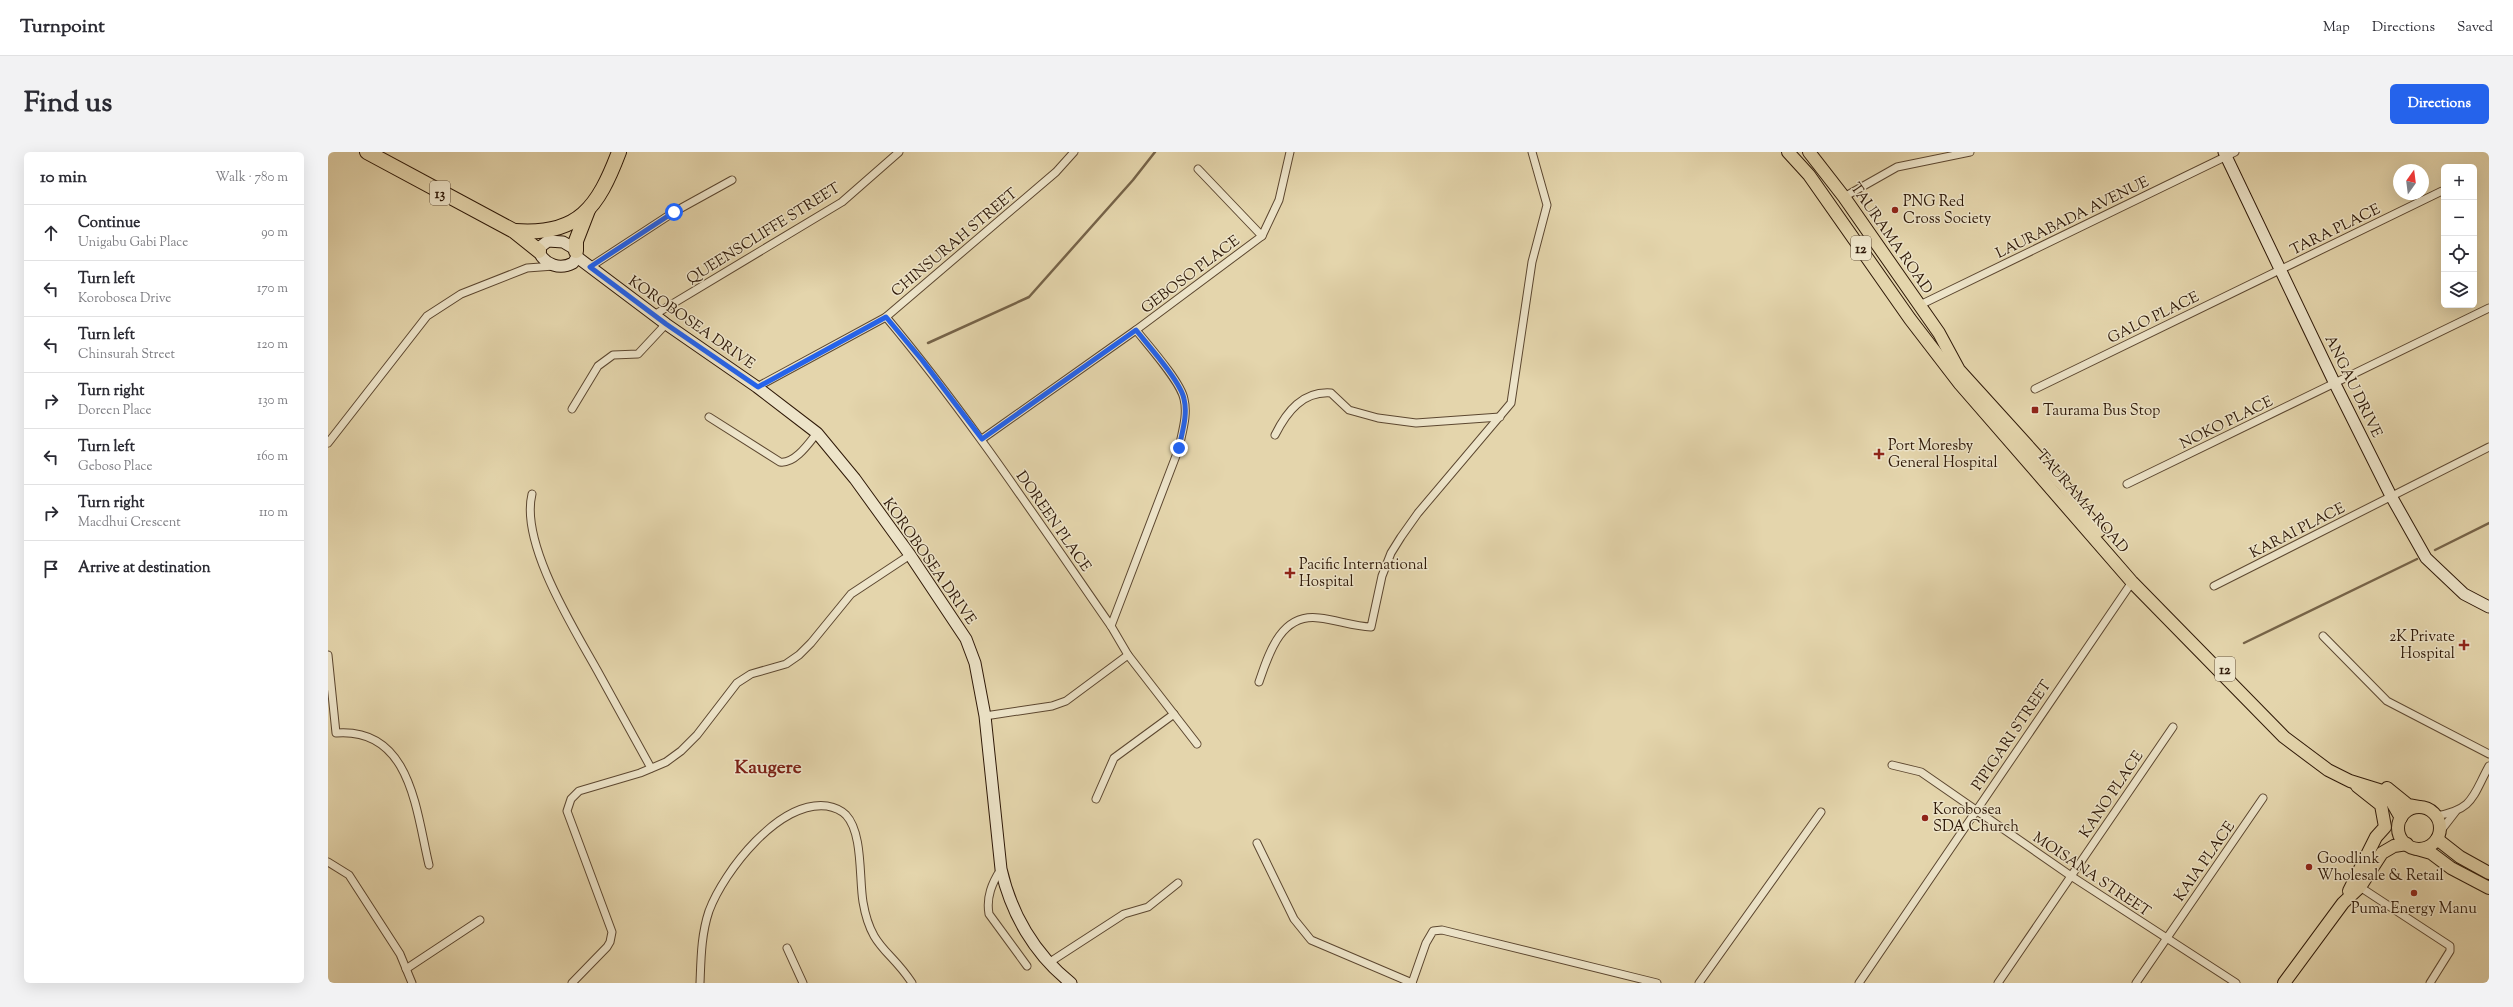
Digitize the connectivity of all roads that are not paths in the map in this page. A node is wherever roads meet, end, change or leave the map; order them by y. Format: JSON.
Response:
{"nodes":[{"id":1,"x":367,"y":152,"type":"edge"},
{"id":2,"x":619,"y":152,"type":"edge"},
{"id":3,"x":899,"y":152,"type":"edge"},
{"id":4,"x":1074,"y":152,"type":"edge"},
{"id":5,"x":1290,"y":152,"type":"edge"},
{"id":6,"x":1532,"y":152,"type":"edge"},
{"id":7,"x":1788,"y":152,"type":"edge"},
{"id":8,"x":1809,"y":152,"type":"edge"},
{"id":9,"x":1970,"y":152,"type":"edge"},
{"id":10,"x":2228,"y":154,"type":"edge"},
{"id":11,"x":1198,"y":169,"type":"dead end"},
{"id":12,"x":732,"y":180,"type":"dead end"},
{"id":13,"x":2441,"y":191,"type":"edge"},
{"id":14,"x":1844,"y":197,"type":"junction"},
{"id":15,"x":588,"y":210,"type":"junction"},
{"id":16,"x":514,"y":231,"type":"junction"},
{"id":17,"x":1262,"y":236,"type":"junction"},
{"id":18,"x":540,"y":252,"type":"junction"},
{"id":19,"x":576,"y":254,"type":"junction"},
{"id":20,"x":556,"y":266,"type":"junction"},
{"id":21,"x":567,"y":266,"type":"junction"},
{"id":22,"x":589,"y":267,"type":"junction"},
{"id":23,"x":527,"y":268,"type":"junction"},
{"id":24,"x":2281,"y":270,"type":"junction"},
{"id":25,"x":1920,"y":305,"type":"junction"},
{"id":26,"x":2489,"y":308,"type":"edge"},
{"id":27,"x":654,"y":315,"type":"junction"},
{"id":28,"x":886,"y":317,"type":"junction"},
{"id":29,"x":666,"y":324,"type":"junction"},
{"id":30,"x":1136,"y":330,"type":"junction"},
{"id":31,"x":2335,"y":384,"type":"junction"},
{"id":32,"x":758,"y":387,"type":"junction"},
{"id":33,"x":2035,"y":389,"type":"dead end"},
{"id":34,"x":572,"y":409,"type":"dead end"},
{"id":35,"x":709,"y":417,"type":"dead end"},
{"id":36,"x":1500,"y":417,"type":"junction"},
{"id":37,"x":817,"y":433,"type":"junction"},
{"id":38,"x":1275,"y":435,"type":"dead end"},
{"id":39,"x":982,"y":439,"type":"junction"},
{"id":40,"x":328,"y":443,"type":"edge"},
{"id":41,"x":2489,"y":447,"type":"edge"},
{"id":42,"x":2127,"y":484,"type":"dead end"},
{"id":43,"x":532,"y":494,"type":"dead end"},
{"id":44,"x":2391,"y":496,"type":"junction"},
{"id":45,"x":910,"y":555,"type":"junction"},
{"id":46,"x":2132,"y":582,"type":"junction"},
{"id":47,"x":2214,"y":586,"type":"dead end"},
{"id":48,"x":2489,"y":607,"type":"edge"},
{"id":49,"x":1111,"y":626,"type":"junction"},
{"id":50,"x":2322,"y":636,"type":"dead end"},
{"id":51,"x":328,"y":655,"type":"edge"},
{"id":52,"x":1128,"y":655,"type":"junction"},
{"id":53,"x":1260,"y":682,"type":"dead end"},
{"id":54,"x":1174,"y":714,"type":"junction"},
{"id":55,"x":985,"y":716,"type":"junction"},
{"id":56,"x":2173,"y":728,"type":"dead end"},
{"id":57,"x":336,"y":733,"type":"junction"},
{"id":58,"x":328,"y":736,"type":"edge"},
{"id":59,"x":1196,"y":744,"type":"dead end"},
{"id":60,"x":2489,"y":754,"type":"edge"},
{"id":61,"x":1892,"y":764,"type":"dead end"},
{"id":62,"x":2489,"y":766,"type":"edge"},
{"id":63,"x":651,"y":768,"type":"junction"},
{"id":64,"x":2350,"y":781,"type":"junction"},
{"id":65,"x":2263,"y":798,"type":"dead end"},
{"id":66,"x":1096,"y":799,"type":"dead end"},
{"id":67,"x":2419,"y":807,"type":"junction"},
{"id":68,"x":1976,"y":810,"type":"junction"},
{"id":69,"x":2457,"y":811,"type":"junction"},
{"id":70,"x":1821,"y":812,"type":"dead end"},
{"id":71,"x":2436,"y":816,"type":"junction"},
{"id":72,"x":2400,"y":823,"type":"junction"},
{"id":73,"x":2438,"y":836,"type":"junction"},
{"id":74,"x":2376,"y":837,"type":"junction"},
{"id":75,"x":1257,"y":844,"type":"dead end"},
{"id":76,"x":2411,"y":846,"type":"junction"},
{"id":77,"x":328,"y":862,"type":"edge"},
{"id":78,"x":429,"y":865,"type":"dead end"},
{"id":79,"x":1000,"y":869,"type":"junction"},
{"id":80,"x":2489,"y":873,"type":"edge"},
{"id":81,"x":2071,"y":876,"type":"junction"},
{"id":82,"x":1178,"y":883,"type":"dead end"},
{"id":83,"x":2360,"y":886,"type":"junction"},
{"id":84,"x":2489,"y":888,"type":"edge"},
{"id":85,"x":2343,"y":903,"type":"junction"},
{"id":86,"x":480,"y":920,"type":"dead end"},
{"id":87,"x":2166,"y":938,"type":"junction"},
{"id":88,"x":787,"y":948,"type":"dead end"},
{"id":89,"x":1050,"y":962,"type":"junction"},
{"id":90,"x":1027,"y":966,"type":"dead end"},
{"id":91,"x":406,"y":969,"type":"junction"},
{"id":92,"x":412,"y":983,"type":"edge"},
{"id":93,"x":572,"y":983,"type":"edge"},
{"id":94,"x":700,"y":983,"type":"edge"},
{"id":95,"x":803,"y":983,"type":"edge"},
{"id":96,"x":912,"y":983,"type":"edge"},
{"id":97,"x":1071,"y":983,"type":"edge"},
{"id":98,"x":1412,"y":983,"type":"edge"},
{"id":99,"x":1657,"y":983,"type":"edge"},
{"id":100,"x":1698,"y":983,"type":"edge"},
{"id":101,"x":1859,"y":983,"type":"edge"},
{"id":102,"x":1998,"y":983,"type":"edge"},
{"id":103,"x":2136,"y":983,"type":"edge"},
{"id":104,"x":2236,"y":983,"type":"edge"},
{"id":105,"x":2284,"y":983,"type":"edge"},
{"id":106,"x":2430,"y":983,"type":"edge"}],
"edges":[{"from":1,"to":16,"type":"highway","number":"13"},
{"from":2,"to":15,"type":"highway","number":"13"},
{"from":3,"to":27,"type":"street","name":"QUEENSCLIFFE STREET"},
{"from":4,"to":28,"type":"street","name":"CHINSURAH STREET"},
{"from":5,"to":17,"type":"street","name":"GEBOSO PLACE"},
{"from":6,"to":36,"type":"street"},
{"from":7,"to":46,"type":"main road","name":"TAURAMA ROAD","number":"12"},
{"from":8,"to":14,"type":"main road","name":"TAURAMA ROAD","number":"12"},
{"from":9,"to":14,"type":"street"},
{"from":10,"to":24,"type":"main road","name":"ANGAU DRIVE"},
{"from":10,"to":25,"type":"street","name":"LAURABADA AVENUE"},
{"from":11,"to":17,"type":"street"},
{"from":12,"to":22,"type":"street"},
{"from":13,"to":24,"type":"street","name":"TARA PLACE"},
{"from":14,"to":25,"type":"main road","name":"TAURAMA ROAD","number":"12"},
{"from":15,"to":16,"type":"highway","number":"13"},
{"from":15,"to":19,"type":"highway"},
{"from":16,"to":18,"type":"highway"},
{"from":17,"to":30,"type":"street","name":"GEBOSO PLACE"},
{"from":18,"to":19,"type":"main road"},
{"from":18,"to":20,"type":"main road"},
{"from":18,"to":23,"type":"street"},
{"from":19,"to":21,"type":"main road"},
{"from":19,"to":22,"type":"main road","name":"KOROBOSEA DRIVE"},
{"from":20,"to":21,"type":"main road"},
{"from":20,"to":23,"type":"street"},
{"from":21,"to":22,"type":"main road"},
{"from":22,"to":27,"type":"main road","name":"KOROBOSEA DRIVE"},
{"from":23,"to":40,"type":"street"},
{"from":24,"to":31,"type":"main road","name":"ANGAU DRIVE"},
{"from":24,"to":33,"type":"street","name":"GALO PLACE"},
{"from":25,"to":67,"type":"main road","name":"TAURAMA ROAD","number":"12"},
{"from":26,"to":31,"type":"street","name":"NOKO PLACE"},
{"from":27,"to":29,"type":"main road","name":"KOROBOSEA DRIVE"},
{"from":28,"to":32,"type":"street","name":"CHINSURAH STREET"},
{"from":28,"to":39,"type":"street","name":"DOREEN PLACE"},
{"from":29,"to":32,"type":"main road","name":"KOROBOSEA DRIVE"},
{"from":29,"to":34,"type":"street"},
{"from":30,"to":39,"type":"street","name":"GEBOSO PLACE"},
{"from":30,"to":49,"type":"street"},
{"from":31,"to":42,"type":"street","name":"NOKO PLACE"},
{"from":31,"to":44,"type":"main road","name":"ANGAU DRIVE"},
{"from":32,"to":37,"type":"main road","name":"KOROBOSEA DRIVE"},
{"from":35,"to":37,"type":"street"},
{"from":36,"to":38,"type":"street"},
{"from":36,"to":53,"type":"street"},
{"from":37,"to":45,"type":"main road","name":"KOROBOSEA DRIVE"},
{"from":39,"to":49,"type":"street","name":"DOREEN PLACE"},
{"from":41,"to":44,"type":"street","name":"KARAI PLACE"},
{"from":43,"to":63,"type":"street"},
{"from":44,"to":47,"type":"street","name":"KARAI PLACE"},
{"from":44,"to":48,"type":"main road","name":"ANGAU DRIVE"},
{"from":45,"to":55,"type":"main road","name":"KOROBOSEA DRIVE"},
{"from":45,"to":63,"type":"street"},
{"from":46,"to":64,"type":"main road","name":"TAURAMA ROAD","number":"12"},
{"from":46,"to":68,"type":"street","name":"PIPIGARI STREET"},
{"from":49,"to":52,"type":"street","name":"DOREEN PLACE"},
{"from":50,"to":60,"type":"street"},
{"from":51,"to":57,"type":"street"},
{"from":52,"to":54,"type":"street","name":"DOREEN PLACE"},
{"from":52,"to":55,"type":"street"},
{"from":54,"to":59,"type":"street","name":"DOREEN PLACE"},
{"from":54,"to":66,"type":"street"},
{"from":55,"to":79,"type":"main road","name":"KOROBOSEA DRIVE"},
{"from":56,"to":81,"type":"street","name":"KANO PLACE"},
{"from":57,"to":58,"type":"street"},
{"from":57,"to":78,"type":"street"},
{"from":61,"to":68,"type":"street","name":"MOISANA STREET"},
{"from":62,"to":69,"type":"street"},
{"from":63,"to":93,"type":"street"},
{"from":64,"to":72,"type":"main road","name":"TAURAMA ROAD","number":"12"},
{"from":64,"to":74,"type":"main road"},
{"from":65,"to":87,"type":"street","name":"KAIA PLACE"},
{"from":67,"to":71,"type":"main road","number":"12"},
{"from":67,"to":72,"type":"main road"},
{"from":68,"to":81,"type":"street","name":"MOISANA STREET"},
{"from":68,"to":101,"type":"street","name":"PIPIGARI STREET"},
{"from":69,"to":71,"type":"street"},
{"from":69,"to":73,"type":"street"},
{"from":70,"to":100,"type":"street"},
{"from":71,"to":73,"type":"main road"},
{"from":72,"to":74,"type":"main road"},
{"from":72,"to":76,"type":"main road","number":"12"},
{"from":73,"to":76,"type":"main road"},
{"from":73,"to":80,"type":"main road"},
{"from":74,"to":85,"type":"main road"},
{"from":75,"to":98,"type":"street"},
{"from":76,"to":83,"type":"main road"},
{"from":76,"to":84,"type":"main road"},
{"from":77,"to":91,"type":"street"},
{"from":79,"to":89,"type":"main road","name":"KOROBOSEA DRIVE"},
{"from":79,"to":90,"type":"street"},
{"from":81,"to":87,"type":"street","name":"MOISANA STREET"},
{"from":81,"to":102,"type":"street","name":"KANO PLACE"},
{"from":82,"to":89,"type":"street"},
{"from":83,"to":85,"type":"main road"},
{"from":83,"to":106,"type":"street"},
{"from":85,"to":105,"type":"main road"},
{"from":86,"to":91,"type":"street"},
{"from":87,"to":103,"type":"street","name":"KAIA PLACE"},
{"from":87,"to":104,"type":"street","name":"MOISANA STREET"},
{"from":88,"to":95,"type":"street"},
{"from":89,"to":97,"type":"main road","name":"KOROBOSEA DRIVE"},
{"from":91,"to":92,"type":"street"},
{"from":94,"to":96,"type":"street"},
{"from":98,"to":99,"type":"street"}]}
